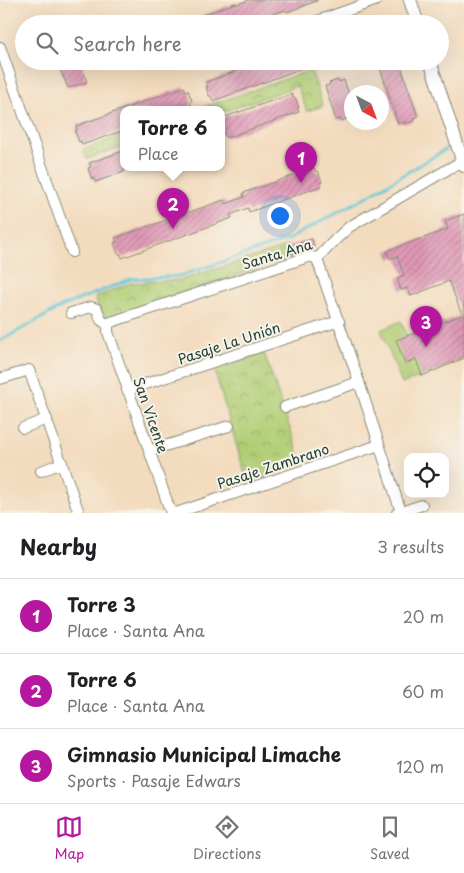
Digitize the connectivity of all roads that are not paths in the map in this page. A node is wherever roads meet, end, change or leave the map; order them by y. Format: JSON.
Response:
{"nodes":[{"id":1,"x":377,"y":0,"type":"edge"},
{"id":2,"x":410,"y":0,"type":"edge"},
{"id":3,"x":334,"y":15,"type":"edge"},
{"id":4,"x":415,"y":15,"type":"edge"},
{"id":5,"x":0,"y":46,"type":"edge"},
{"id":6,"x":433,"y":70,"type":"edge"},
{"id":7,"x":463,"y":164,"type":"edge"},
{"id":8,"x":72,"y":252,"type":"dead end"},
{"id":9,"x":317,"y":259,"type":"junction"},
{"id":10,"x":71,"y":313,"type":"dead end"},
{"id":11,"x":339,"y":321,"type":"junction"},
{"id":12,"x":108,"y":325,"type":"junction"},
{"id":13,"x":0,"y":380,"type":"edge"},
{"id":14,"x":360,"y":382,"type":"junction"},
{"id":15,"x":127,"y":390,"type":"junction"},
{"id":16,"x":285,"y":406,"type":"dead end"},
{"id":17,"x":47,"y":419,"type":"junction"},
{"id":18,"x":228,"y":426,"type":"dead end"},
{"id":19,"x":23,"y":428,"type":"dead end"},
{"id":20,"x":379,"y":445,"type":"junction"},
{"id":21,"x":149,"y":451,"type":"junction"},
{"id":22,"x":62,"y":463,"type":"junction"},
{"id":23,"x":41,"y":471,"type":"dead end"},
{"id":24,"x":422,"y":506,"type":"dead end"},
{"id":25,"x":399,"y":512,"type":"edge"},
{"id":26,"x":79,"y":513,"type":"edge"},
{"id":27,"x":171,"y":513,"type":"edge"},
{"id":28,"x":176,"y":513,"type":"edge"}],
"edges":[{"from":1,"to":3,"type":"street"},
{"from":2,"to":4,"type":"street"},
{"from":5,"to":8,"type":"street"},
{"from":6,"to":7,"type":"street"},
{"from":7,"to":9,"type":"street","name":"Santa Ana"},
{"from":9,"to":11,"type":"street"},
{"from":9,"to":12,"type":"street","name":"Santa Ana"},
{"from":10,"to":12,"type":"street"},
{"from":11,"to":14,"type":"street"},
{"from":11,"to":15,"type":"street","name":"Pasaje La Unión"},
{"from":12,"to":15,"type":"street","name":"San Vicente"},
{"from":13,"to":17,"type":"street"},
{"from":14,"to":16,"type":"street"},
{"from":14,"to":20,"type":"street"},
{"from":15,"to":21,"type":"street","name":"San Vicente"},
{"from":17,"to":19,"type":"street"},
{"from":17,"to":22,"type":"street"},
{"from":18,"to":21,"type":"street"},
{"from":20,"to":25,"type":"street"},
{"from":20,"to":28,"type":"street","name":"Pasaje Zambrano"},
{"from":21,"to":27,"type":"street","name":"San Vicente"},
{"from":22,"to":23,"type":"street"},
{"from":22,"to":26,"type":"street"},
{"from":24,"to":25,"type":"street"}]}
